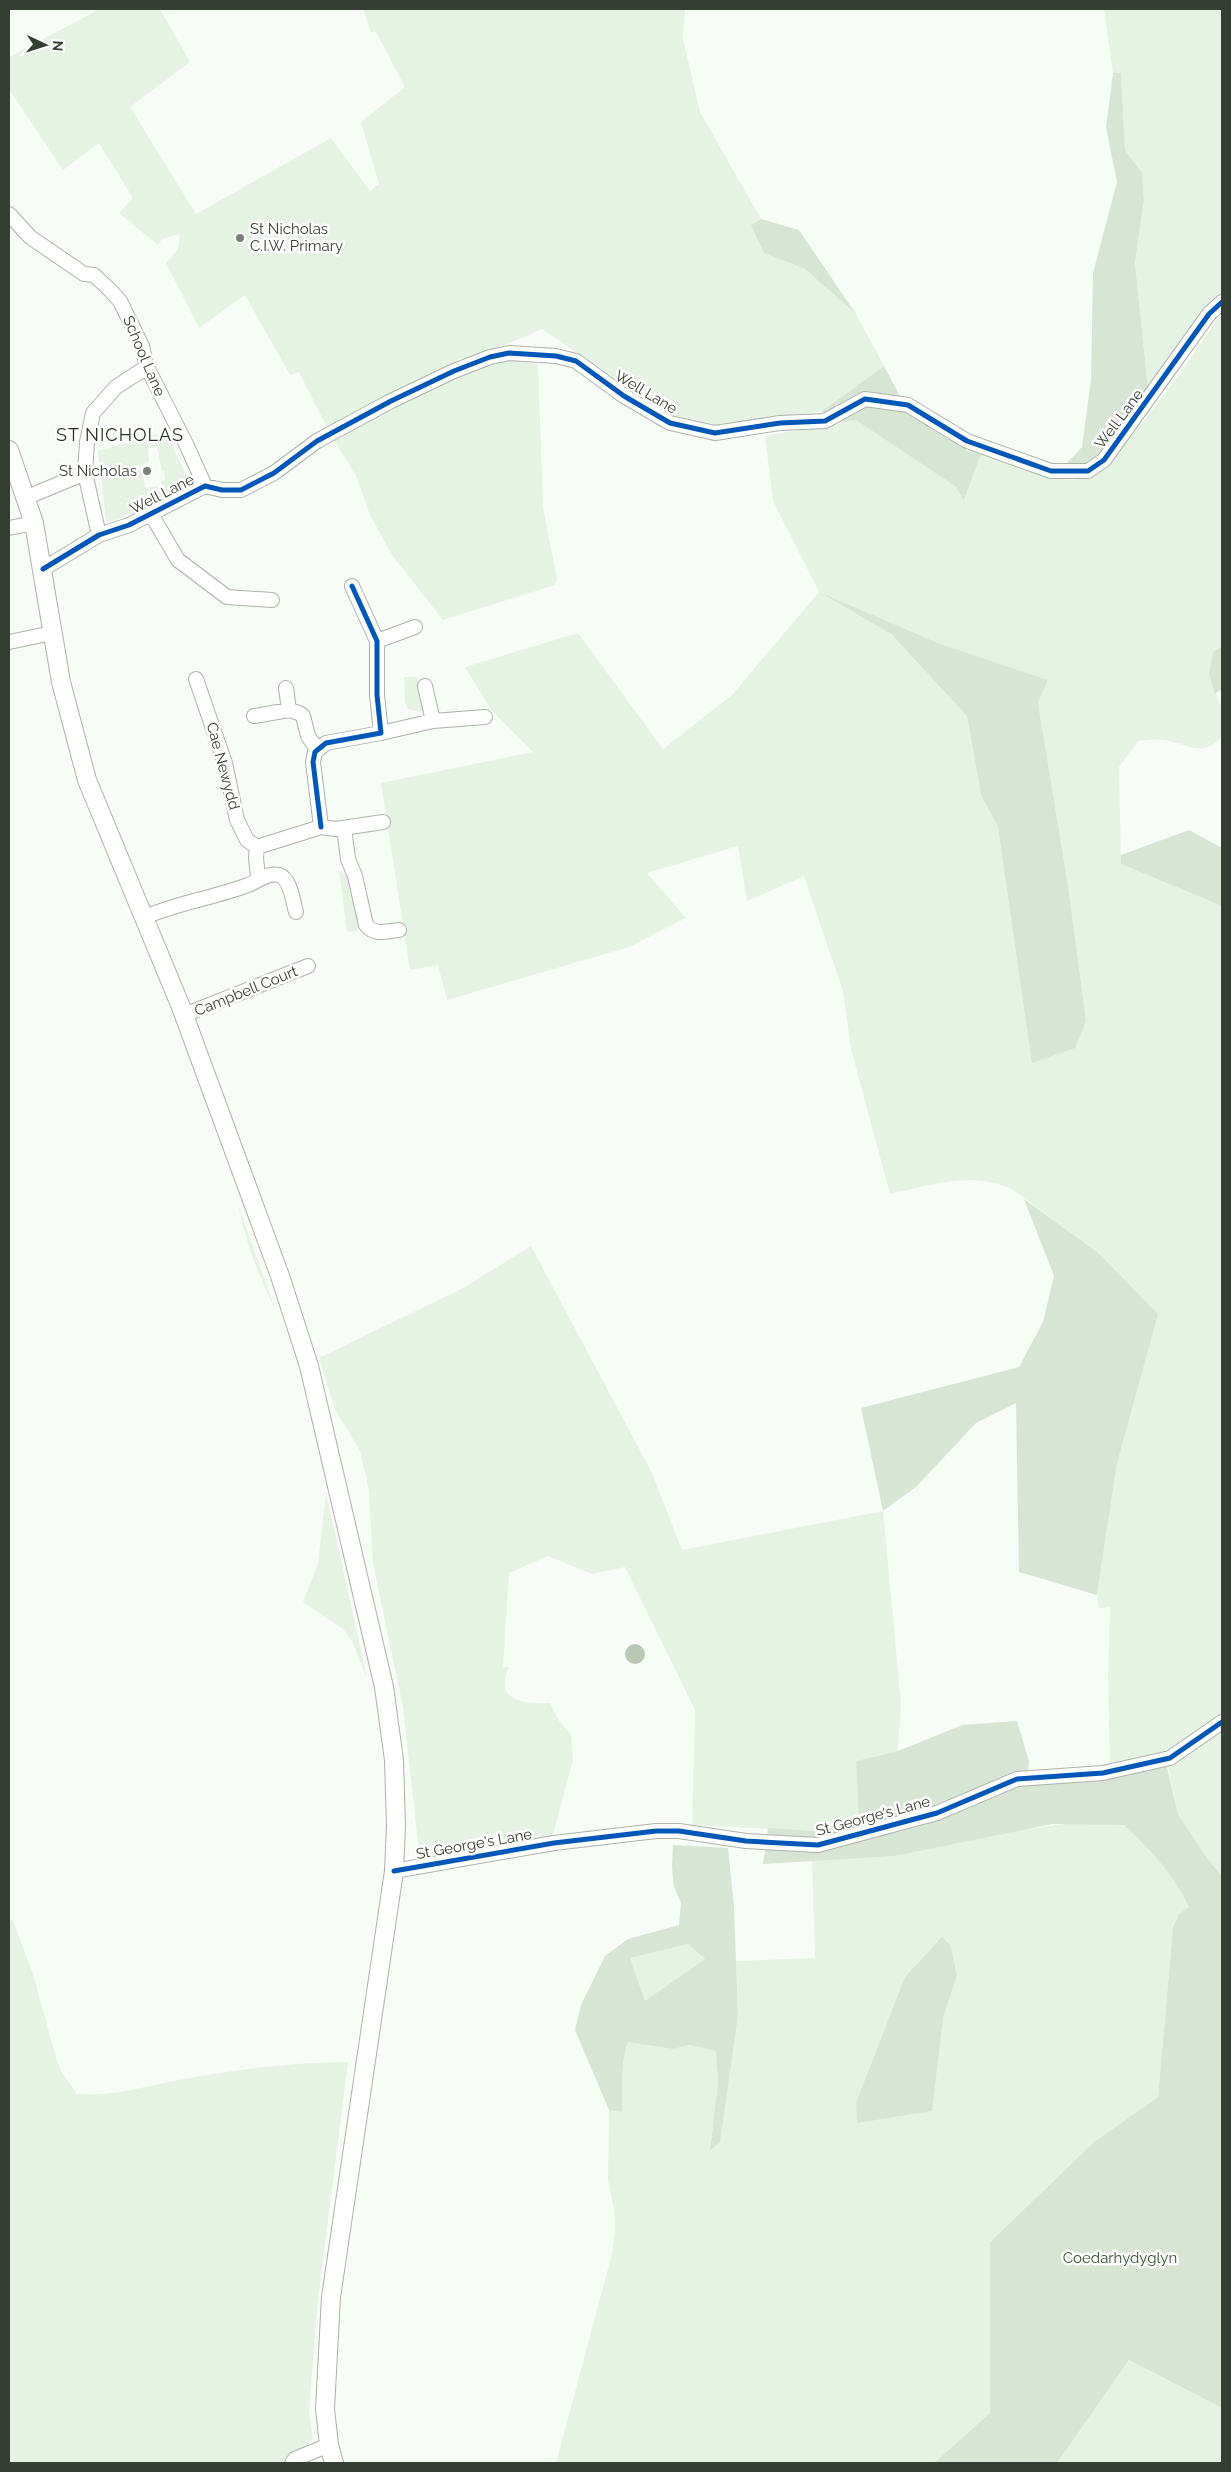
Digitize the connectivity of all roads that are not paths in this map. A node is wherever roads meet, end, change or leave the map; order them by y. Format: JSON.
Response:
{"nodes":[{"id":1,"x":9,"y":214,"type":"edge"},
{"id":2,"x":1222,"y":302,"type":"edge"},
{"id":3,"x":147,"y":366,"type":"junction"},
{"id":4,"x":9,"y":450,"type":"edge"},
{"id":5,"x":85,"y":473,"type":"junction"},
{"id":6,"x":205,"y":486,"type":"junction"},
{"id":7,"x":26,"y":498,"type":"junction"},
{"id":8,"x":150,"y":514,"type":"junction"},
{"id":9,"x":34,"y":524,"type":"junction"},
{"id":10,"x":9,"y":528,"type":"edge"},
{"id":11,"x":98,"y":535,"type":"junction"},
{"id":12,"x":43,"y":569,"type":"junction"},
{"id":13,"x":352,"y":586,"type":"dead end"},
{"id":14,"x":272,"y":600,"type":"dead end"},
{"id":15,"x":415,"y":627,"type":"dead end"},
{"id":16,"x":52,"y":633,"type":"junction"},
{"id":17,"x":377,"y":641,"type":"junction"},
{"id":18,"x":9,"y":642,"type":"edge"},
{"id":19,"x":196,"y":679,"type":"dead end"},
{"id":20,"x":425,"y":686,"type":"dead end"},
{"id":21,"x":286,"y":688,"type":"dead end"},
{"id":22,"x":289,"y":710,"type":"junction"},
{"id":23,"x":254,"y":716,"type":"dead end"},
{"id":24,"x":485,"y":717,"type":"dead end"},
{"id":25,"x":433,"y":722,"type":"junction"},
{"id":26,"x":381,"y":733,"type":"junction"},
{"id":27,"x":318,"y":749,"type":"junction"},
{"id":28,"x":383,"y":822,"type":"dead end"},
{"id":29,"x":321,"y":827,"type":"junction"},
{"id":30,"x":344,"y":828,"type":"junction"},
{"id":31,"x":257,"y":847,"type":"junction"},
{"id":32,"x":258,"y":877,"type":"junction"},
{"id":33,"x":296,"y":912,"type":"dead end"},
{"id":34,"x":145,"y":917,"type":"junction"},
{"id":35,"x":399,"y":930,"type":"dead end"},
{"id":36,"x":308,"y":966,"type":"dead end"},
{"id":37,"x":184,"y":1015,"type":"junction"},
{"id":38,"x":1222,"y":1722,"type":"edge"},
{"id":39,"x":394,"y":1871,"type":"junction"},
{"id":40,"x":329,"y":2445,"type":"junction"},
{"id":41,"x":292,"y":2463,"type":"edge"},
{"id":42,"x":334,"y":2463,"type":"edge"}],
"edges":[{"from":1,"to":3,"type":"street","name":"School Lane"},
{"from":2,"to":6,"type":"street","name":"Well Lane"},
{"from":3,"to":5,"type":"street"},
{"from":3,"to":6,"type":"street","name":"School Lane"},
{"from":4,"to":7,"type":"main road"},
{"from":5,"to":7,"type":"street"},
{"from":5,"to":11,"type":"street"},
{"from":6,"to":8,"type":"street","name":"Well Lane"},
{"from":7,"to":9,"type":"main road"},
{"from":8,"to":11,"type":"street","name":"Well Lane"},
{"from":8,"to":14,"type":"street"},
{"from":9,"to":10,"type":"street"},
{"from":9,"to":12,"type":"main road"},
{"from":11,"to":12,"type":"street","name":"Well Lane"},
{"from":12,"to":16,"type":"main road"},
{"from":13,"to":17,"type":"street"},
{"from":15,"to":17,"type":"street"},
{"from":16,"to":18,"type":"street"},
{"from":16,"to":34,"type":"main road"},
{"from":17,"to":26,"type":"street"},
{"from":19,"to":31,"type":"street","name":"Cae Newydd"},
{"from":20,"to":25,"type":"street"},
{"from":21,"to":22,"type":"street"},
{"from":22,"to":23,"type":"street"},
{"from":22,"to":27,"type":"street"},
{"from":24,"to":25,"type":"street"},
{"from":25,"to":26,"type":"street"},
{"from":26,"to":27,"type":"street"},
{"from":27,"to":29,"type":"street"},
{"from":28,"to":30,"type":"street"},
{"from":29,"to":30,"type":"street"},
{"from":29,"to":31,"type":"street"},
{"from":30,"to":35,"type":"street"},
{"from":31,"to":32,"type":"street"},
{"from":32,"to":33,"type":"street"},
{"from":32,"to":34,"type":"street"},
{"from":34,"to":37,"type":"main road"},
{"from":36,"to":37,"type":"street","name":"Campbell Court"},
{"from":37,"to":39,"type":"main road"},
{"from":38,"to":39,"type":"street","name":"St George's Lane"},
{"from":39,"to":40,"type":"main road"},
{"from":40,"to":41,"type":"street"},
{"from":40,"to":42,"type":"main road"}]}
